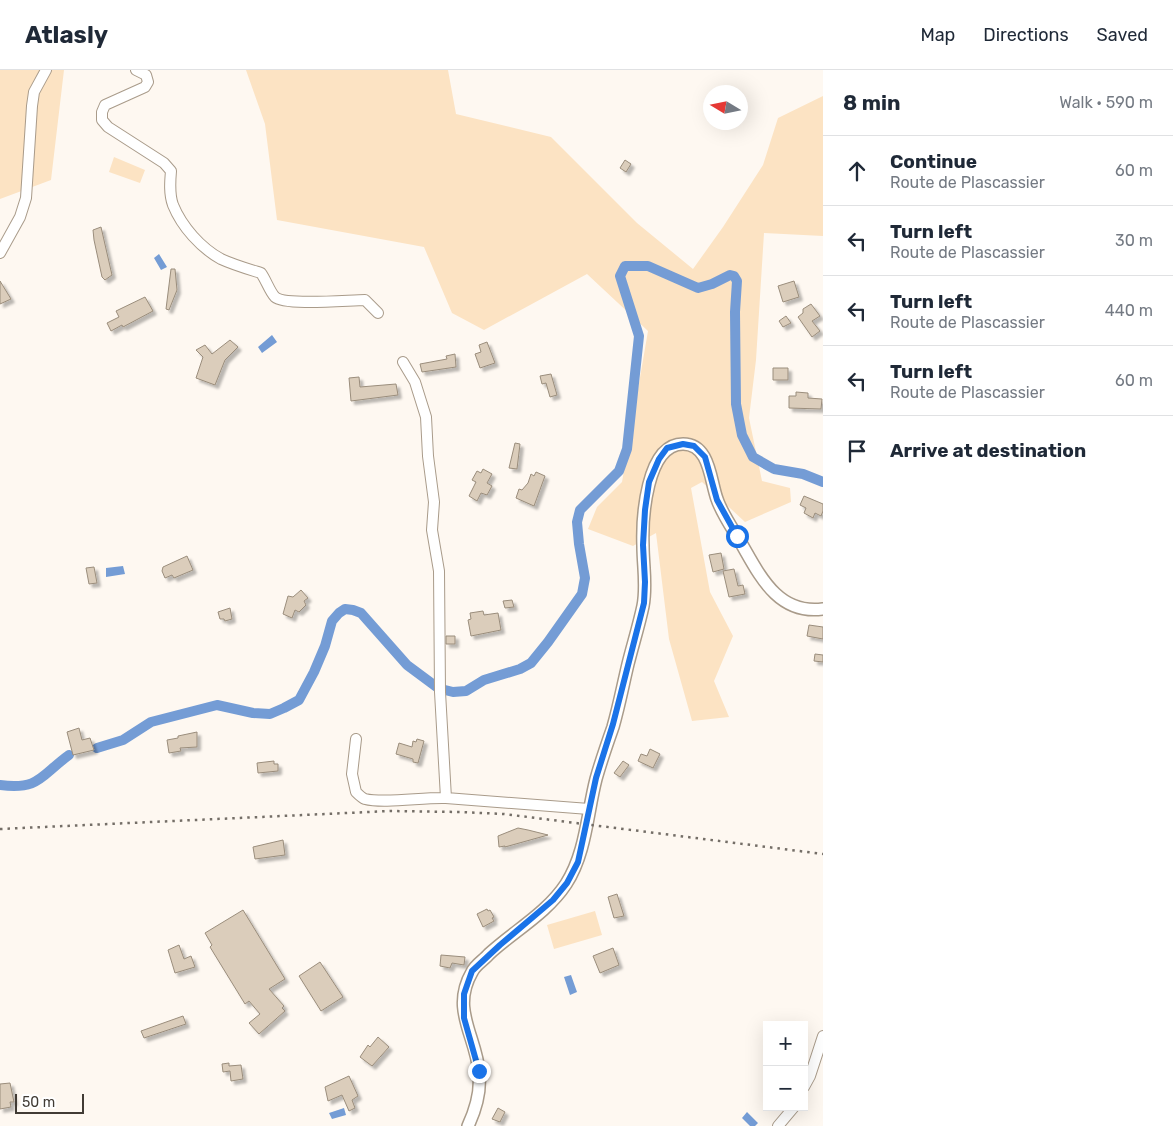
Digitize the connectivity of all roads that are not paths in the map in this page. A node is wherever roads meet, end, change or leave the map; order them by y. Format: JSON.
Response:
{"nodes":[{"id":1,"x":46,"y":70,"type":"edge"},
{"id":2,"x":136,"y":70,"type":"edge"},
{"id":3,"x":0,"y":253,"type":"edge"},
{"id":4,"x":378,"y":313,"type":"dead end"},
{"id":5,"x":403,"y":362,"type":"dead end"},
{"id":6,"x":823,"y":610,"type":"edge"},
{"id":7,"x":356,"y":740,"type":"dead end"},
{"id":8,"x":446,"y":798,"type":"junction"},
{"id":9,"x":589,"y":809,"type":"junction"},
{"id":10,"x":823,"y":1036,"type":"edge"},
{"id":11,"x":808,"y":1080,"type":"edge"},
{"id":12,"x":791,"y":1111,"type":"edge"},
{"id":13,"x":468,"y":1126,"type":"edge"},
{"id":14,"x":778,"y":1126,"type":"edge"}],
"edges":[{"from":1,"to":3,"type":"street"},
{"from":2,"to":4,"type":"street"},
{"from":5,"to":8,"type":"street"},
{"from":6,"to":9,"type":"street"},
{"from":7,"to":8,"type":"street"},
{"from":8,"to":9,"type":"street"},
{"from":9,"to":13,"type":"street"},
{"from":10,"to":11,"type":"street"},
{"from":12,"to":14,"type":"street"}]}
